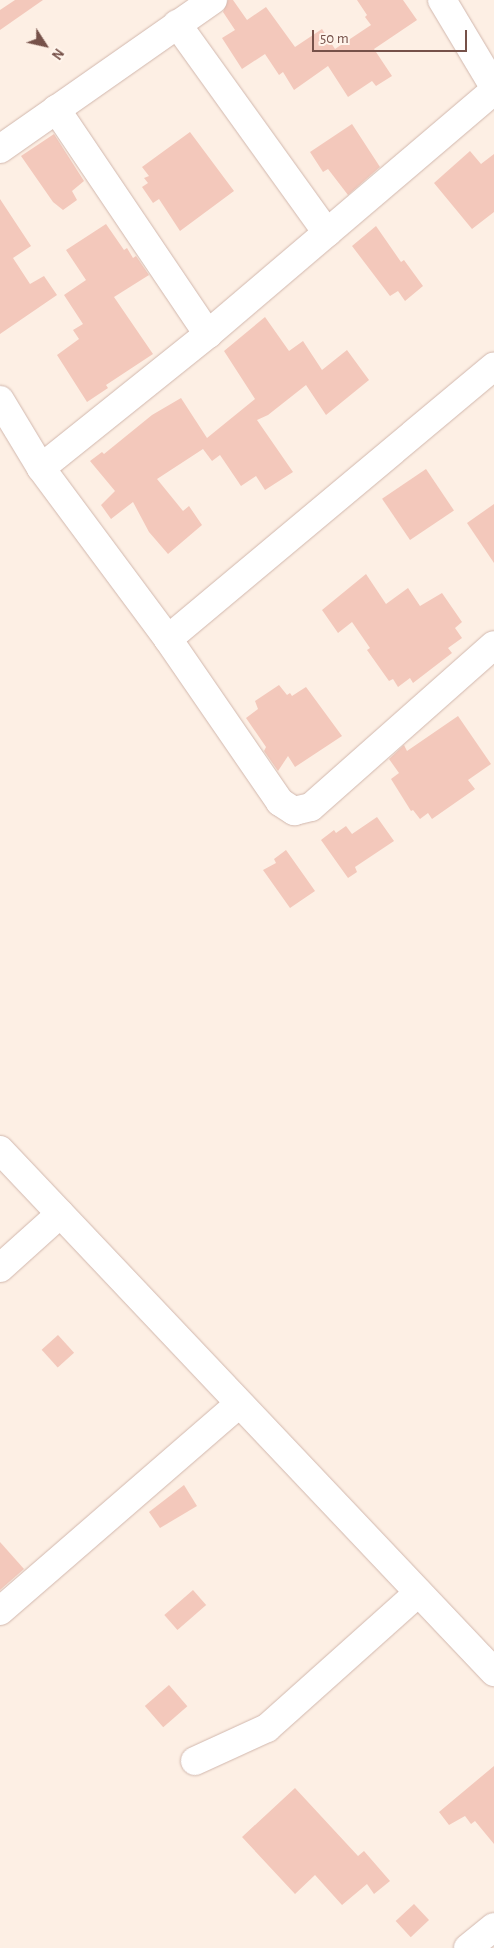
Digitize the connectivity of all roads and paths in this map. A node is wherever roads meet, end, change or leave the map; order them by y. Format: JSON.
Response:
{"nodes":[{"id":1,"x":213,"y":0,"type":"edge"},
{"id":2,"x":442,"y":0,"type":"edge"},
{"id":3,"x":177,"y":24,"type":"junction"},
{"id":4,"x":494,"y":87,"type":"edge"},
{"id":5,"x":494,"y":91,"type":"edge"},
{"id":6,"x":56,"y":110,"type":"junction"},
{"id":7,"x":0,"y":149,"type":"edge"},
{"id":8,"x":327,"y":233,"type":"junction"},
{"id":9,"x":208,"y":334,"type":"junction"},
{"id":10,"x":494,"y":366,"type":"edge"},
{"id":11,"x":0,"y":400,"type":"edge"},
{"id":12,"x":41,"y":468,"type":"junction"},
{"id":13,"x":168,"y":639,"type":"junction"},
{"id":14,"x":494,"y":645,"type":"edge"},
{"id":15,"x":0,"y":1150,"type":"edge"},
{"id":16,"x":60,"y":1214,"type":"junction"},
{"id":17,"x":0,"y":1268,"type":"edge"},
{"id":18,"x":239,"y":1404,"type":"junction"},
{"id":19,"x":418,"y":1593,"type":"junction"},
{"id":20,"x":0,"y":1611,"type":"edge"},
{"id":21,"x":494,"y":1672,"type":"edge"},
{"id":22,"x":195,"y":1761,"type":"dead end"},
{"id":23,"x":494,"y":1927,"type":"edge"},
{"id":24,"x":468,"y":1948,"type":"edge"}],
"edges":[{"from":1,"to":3,"type":"street"},
{"from":2,"to":4,"type":"street"},
{"from":3,"to":6,"type":"street"},
{"from":3,"to":8,"type":"street"},
{"from":5,"to":8,"type":"street"},
{"from":6,"to":7,"type":"street"},
{"from":6,"to":9,"type":"street"},
{"from":8,"to":9,"type":"street"},
{"from":9,"to":12,"type":"street"},
{"from":10,"to":13,"type":"street"},
{"from":11,"to":12,"type":"street"},
{"from":12,"to":13,"type":"street"},
{"from":13,"to":14,"type":"street"},
{"from":15,"to":16,"type":"street"},
{"from":16,"to":17,"type":"street"},
{"from":16,"to":18,"type":"street"},
{"from":18,"to":19,"type":"street"},
{"from":18,"to":20,"type":"street"},
{"from":19,"to":21,"type":"street"},
{"from":19,"to":22,"type":"street"},
{"from":23,"to":24,"type":"street"}]}
